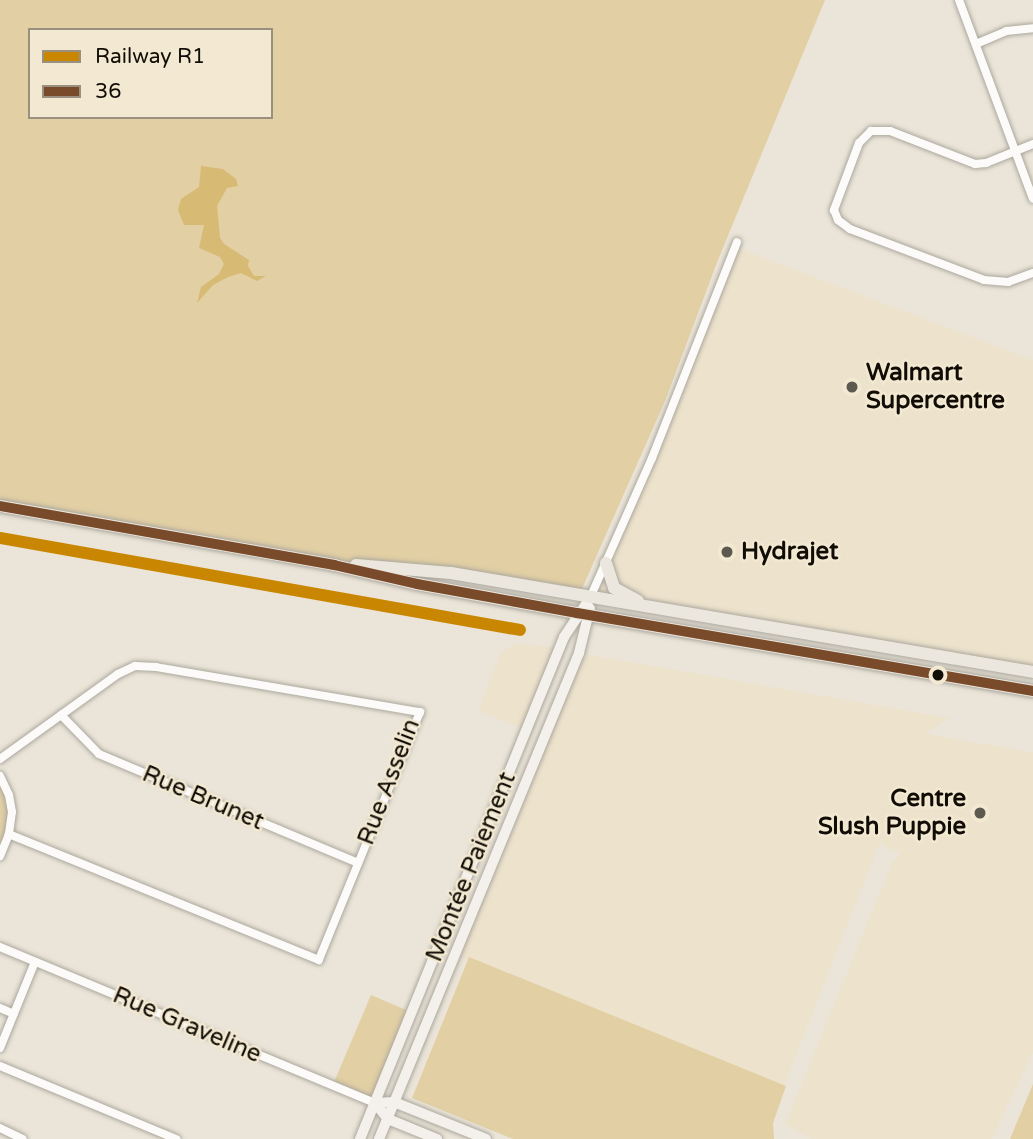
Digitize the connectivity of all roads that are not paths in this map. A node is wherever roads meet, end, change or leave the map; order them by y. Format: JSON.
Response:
{"nodes":[{"id":1,"x":959,"y":0,"type":"edge"},
{"id":2,"x":1033,"y":28,"type":"edge"},
{"id":3,"x":976,"y":44,"type":"junction"},
{"id":4,"x":1033,"y":144,"type":"edge"},
{"id":5,"x":1016,"y":150,"type":"junction"},
{"id":6,"x":1033,"y":199,"type":"edge"},
{"id":7,"x":737,"y":242,"type":"dead end"},
{"id":8,"x":1033,"y":273,"type":"edge"},
{"id":9,"x":0,"y":506,"type":"edge"},
{"id":10,"x":606,"y":564,"type":"junction"},
{"id":11,"x":334,"y":565,"type":"junction"},
{"id":12,"x":590,"y":598,"type":"junction"},
{"id":13,"x":671,"y":612,"type":"junction"},
{"id":14,"x":584,"y":614,"type":"junction"},
{"id":15,"x":1033,"y":672,"type":"edge"},
{"id":16,"x":1033,"y":691,"type":"edge"},
{"id":17,"x":61,"y":715,"type":"junction"},
{"id":18,"x":0,"y":759,"type":"edge"},
{"id":19,"x":0,"y":776,"type":"edge"},
{"id":20,"x":9,"y":834,"type":"junction"},
{"id":21,"x":0,"y":856,"type":"edge"},
{"id":22,"x":358,"y":863,"type":"junction"},
{"id":23,"x":0,"y":947,"type":"edge"},
{"id":24,"x":35,"y":962,"type":"junction"},
{"id":25,"x":0,"y":1008,"type":"edge"},
{"id":26,"x":13,"y":1014,"type":"junction"},
{"id":27,"x":0,"y":1048,"type":"edge"},
{"id":28,"x":0,"y":1066,"type":"edge"},
{"id":29,"x":394,"y":1102,"type":"junction"},
{"id":30,"x":375,"y":1103,"type":"junction"},
{"id":31,"x":388,"y":1119,"type":"junction"},
{"id":32,"x":0,"y":1128,"type":"edge"},
{"id":33,"x":23,"y":1139,"type":"edge"},
{"id":34,"x":176,"y":1139,"type":"edge"},
{"id":35,"x":360,"y":1139,"type":"edge"},
{"id":36,"x":379,"y":1139,"type":"edge"},
{"id":37,"x":437,"y":1139,"type":"edge"},
{"id":38,"x":486,"y":1139,"type":"edge"}],
"edges":[{"from":1,"to":3,"type":"street"},
{"from":2,"to":3,"type":"street"},
{"from":3,"to":5,"type":"street"},
{"from":4,"to":5,"type":"street"},
{"from":5,"to":6,"type":"street"},
{"from":5,"to":8,"type":"street"},
{"from":7,"to":10,"type":"street","name":"Montée Paiement"},
{"from":9,"to":11,"type":"main road"},
{"from":10,"to":12,"type":"street","name":"Montée Paiement"},
{"from":10,"to":13,"type":"main road"},
{"from":11,"to":12,"type":"main road"},
{"from":11,"to":14,"type":"main road"},
{"from":12,"to":13,"type":"main road"},
{"from":12,"to":14,"type":"main road","name":"Montée Paiement"},
{"from":13,"to":15,"type":"main road"},
{"from":14,"to":16,"type":"main road"},
{"from":14,"to":29,"type":"main road","name":"Montée Paiement"},
{"from":14,"to":30,"type":"main road","name":"Montée Paiement"},
{"from":17,"to":18,"type":"street","name":"Rue Asselin"},
{"from":17,"to":22,"type":"street","name":"Rue Brunet"},
{"from":17,"to":22,"type":"street","name":"Rue Asselin"},
{"from":19,"to":20,"type":"street"},
{"from":20,"to":21,"type":"street"},
{"from":20,"to":22,"type":"street","name":"Rue Asselin"},
{"from":23,"to":24,"type":"street","name":"Rue Graveline"},
{"from":24,"to":26,"type":"street"},
{"from":24,"to":30,"type":"street","name":"Rue Graveline"},
{"from":25,"to":26,"type":"street"},
{"from":26,"to":27,"type":"street"},
{"from":28,"to":34,"type":"street"},
{"from":29,"to":30,"type":"main road"},
{"from":29,"to":31,"type":"main road","name":"Montée Paiement"},
{"from":29,"to":38,"type":"main road"},
{"from":30,"to":31,"type":"main road"},
{"from":30,"to":35,"type":"main road","name":"Montée Paiement"},
{"from":31,"to":36,"type":"main road","name":"Montée Paiement"},
{"from":31,"to":37,"type":"main road"},
{"from":32,"to":33,"type":"street"}]}
